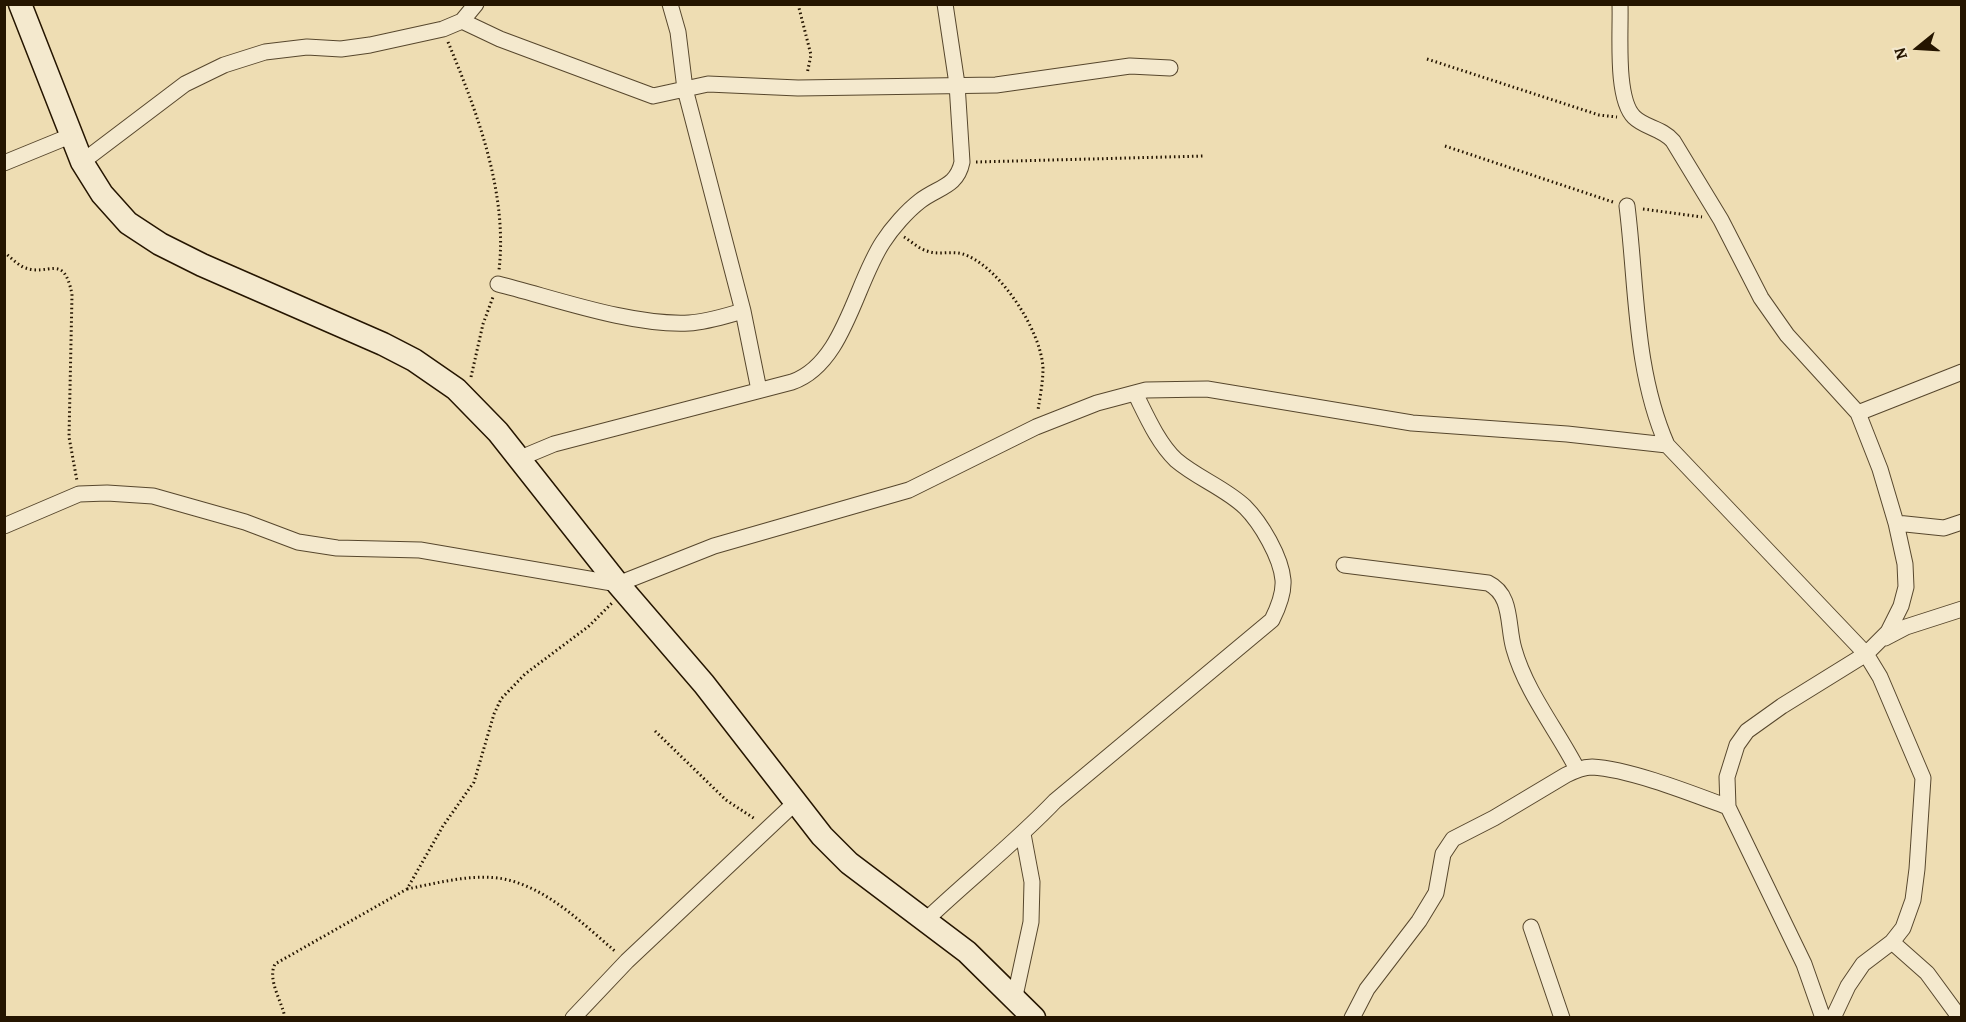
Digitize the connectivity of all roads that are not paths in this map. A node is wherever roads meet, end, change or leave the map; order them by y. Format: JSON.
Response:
{"nodes":[{"id":1,"x":20,"y":4,"type":"edge"},
{"id":2,"x":476,"y":4,"type":"edge"},
{"id":3,"x":670,"y":4,"type":"edge"},
{"id":4,"x":945,"y":4,"type":"edge"},
{"id":5,"x":1620,"y":4,"type":"edge"},
{"id":6,"x":462,"y":21,"type":"junction"},
{"id":7,"x":1170,"y":68,"type":"dead end"},
{"id":8,"x":957,"y":84,"type":"junction"},
{"id":9,"x":685,"y":89,"type":"junction"},
{"id":10,"x":70,"y":136,"type":"junction"},
{"id":11,"x":82,"y":162,"type":"junction"},
{"id":12,"x":4,"y":163,"type":"edge"},
{"id":13,"x":1627,"y":206,"type":"road end"},
{"id":14,"x":498,"y":284,"type":"road end"},
{"id":15,"x":743,"y":311,"type":"junction"},
{"id":16,"x":1962,"y":372,"type":"edge"},
{"id":17,"x":759,"y":390,"type":"junction"},
{"id":18,"x":1135,"y":393,"type":"junction"},
{"id":19,"x":1858,"y":413,"type":"junction"},
{"id":20,"x":1667,"y":445,"type":"junction"},
{"id":21,"x":518,"y":459,"type":"junction"},
{"id":22,"x":1962,"y":522,"type":"edge"},
{"id":23,"x":1896,"y":523,"type":"junction"},
{"id":24,"x":4,"y":526,"type":"edge"},
{"id":25,"x":1344,"y":566,"type":"dead end"},
{"id":26,"x":621,"y":588,"type":"junction"},
{"id":27,"x":1962,"y":609,"type":"edge"},
{"id":28,"x":1880,"y":640,"type":"junction"},
{"id":29,"x":1866,"y":654,"type":"junction"},
{"id":30,"x":1577,"y":769,"type":"junction"},
{"id":31,"x":796,"y":801,"type":"junction"},
{"id":32,"x":1728,"y":807,"type":"junction"},
{"id":33,"x":1023,"y":834,"type":"junction"},
{"id":34,"x":927,"y":919,"type":"junction"},
{"id":35,"x":1531,"y":927,"type":"dead end"},
{"id":36,"x":1892,"y":942,"type":"junction"},
{"id":37,"x":1014,"y":996,"type":"junction"},
{"id":38,"x":573,"y":1017,"type":"edge"},
{"id":39,"x":1034,"y":1017,"type":"edge"},
{"id":40,"x":1352,"y":1017,"type":"edge"},
{"id":41,"x":1562,"y":1017,"type":"edge"},
{"id":42,"x":1823,"y":1017,"type":"edge"},
{"id":43,"x":1833,"y":1017,"type":"edge"},
{"id":44,"x":1960,"y":1017,"type":"edge"}],
"edges":[{"from":1,"to":10,"type":"main road"},
{"from":2,"to":6,"type":"street"},
{"from":3,"to":9,"type":"street"},
{"from":4,"to":8,"type":"street"},
{"from":5,"to":19,"type":"street"},
{"from":6,"to":9,"type":"street"},
{"from":6,"to":11,"type":"street"},
{"from":7,"to":8,"type":"street"},
{"from":8,"to":9,"type":"street"},
{"from":8,"to":17,"type":"street"},
{"from":9,"to":15,"type":"street"},
{"from":10,"to":11,"type":"main road"},
{"from":10,"to":12,"type":"street"},
{"from":11,"to":21,"type":"main road"},
{"from":13,"to":20,"type":"street"},
{"from":14,"to":15,"type":"street"},
{"from":15,"to":17,"type":"street"},
{"from":16,"to":19,"type":"street"},
{"from":17,"to":21,"type":"street"},
{"from":18,"to":20,"type":"street"},
{"from":18,"to":26,"type":"street"},
{"from":18,"to":33,"type":"street"},
{"from":19,"to":23,"type":"street"},
{"from":20,"to":29,"type":"street"},
{"from":21,"to":26,"type":"main road"},
{"from":22,"to":23,"type":"street"},
{"from":23,"to":28,"type":"street"},
{"from":24,"to":26,"type":"street"},
{"from":25,"to":30,"type":"street"},
{"from":26,"to":31,"type":"main road"},
{"from":27,"to":28,"type":"street"},
{"from":28,"to":29,"type":"street"},
{"from":29,"to":32,"type":"street"},
{"from":29,"to":36,"type":"street"},
{"from":30,"to":32,"type":"street"},
{"from":30,"to":40,"type":"street"},
{"from":31,"to":34,"type":"main road"},
{"from":31,"to":38,"type":"street"},
{"from":32,"to":42,"type":"street"},
{"from":33,"to":34,"type":"street"},
{"from":33,"to":37,"type":"street"},
{"from":34,"to":37,"type":"main road"},
{"from":35,"to":41,"type":"street"},
{"from":36,"to":43,"type":"street"},
{"from":36,"to":44,"type":"street"},
{"from":37,"to":39,"type":"main road"}]}
